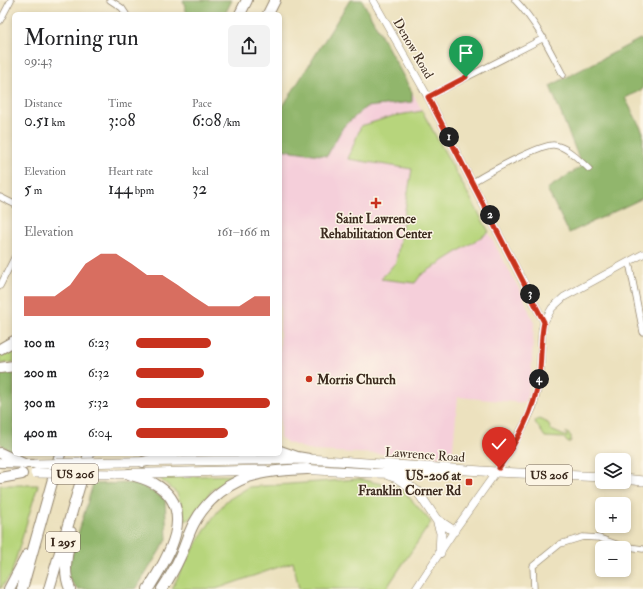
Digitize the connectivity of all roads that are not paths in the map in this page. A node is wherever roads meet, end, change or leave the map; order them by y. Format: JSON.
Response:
{"nodes":[{"id":1,"x":11,"y":0,"type":"edge"},
{"id":2,"x":110,"y":0,"type":"edge"},
{"id":3,"x":247,"y":0,"type":"edge"},
{"id":4,"x":275,"y":0,"type":"edge"},
{"id":5,"x":373,"y":0,"type":"edge"},
{"id":6,"x":515,"y":0,"type":"edge"},
{"id":7,"x":125,"y":12,"type":"edge"},
{"id":8,"x":241,"y":12,"type":"edge"},
{"id":9,"x":269,"y":12,"type":"edge"},
{"id":10,"x":0,"y":21,"type":"edge"},
{"id":11,"x":544,"y":38,"type":"junction"},
{"id":12,"x":563,"y":75,"type":"dead end"},
{"id":13,"x":428,"y":97,"type":"junction"},
{"id":14,"x":589,"y":169,"type":"dead end"},
{"id":15,"x":473,"y":182,"type":"junction"},
{"id":16,"x":0,"y":197,"type":"edge"},
{"id":17,"x":12,"y":203,"type":"edge"},
{"id":18,"x":643,"y":254,"type":"edge"},
{"id":19,"x":12,"y":262,"type":"edge"},
{"id":20,"x":629,"y":262,"type":"junction"},
{"id":21,"x":0,"y":286,"type":"edge"},
{"id":22,"x":544,"y":322,"type":"junction"},
{"id":23,"x":643,"y":332,"type":"edge"},
{"id":24,"x":12,"y":342,"type":"edge"},
{"id":25,"x":0,"y":349,"type":"edge"},
{"id":26,"x":12,"y":366,"type":"edge"},
{"id":27,"x":0,"y":368,"type":"edge"},
{"id":28,"x":282,"y":452,"type":"edge"},
{"id":29,"x":0,"y":453,"type":"edge"},
{"id":30,"x":55,"y":456,"type":"edge"},
{"id":31,"x":60,"y":456,"type":"edge"},
{"id":32,"x":88,"y":456,"type":"edge"},
{"id":33,"x":92,"y":456,"type":"edge"},
{"id":34,"x":166,"y":456,"type":"edge"},
{"id":35,"x":143,"y":462,"type":"junction"},
{"id":36,"x":0,"y":463,"type":"edge"},
{"id":37,"x":308,"y":464,"type":"junction"},
{"id":38,"x":85,"y":467,"type":"junction"},
{"id":39,"x":23,"y":469,"type":"junction"},
{"id":40,"x":36,"y":469,"type":"junction"},
{"id":41,"x":496,"y":472,"type":"junction"},
{"id":42,"x":383,"y":473,"type":"junction"},
{"id":43,"x":0,"y":474,"type":"edge"},
{"id":44,"x":129,"y":474,"type":"junction"},
{"id":45,"x":0,"y":478,"type":"edge"},
{"id":46,"x":595,"y":478,"type":"edge"},
{"id":47,"x":631,"y":480,"type":"edge"},
{"id":48,"x":643,"y":481,"type":"edge"},
{"id":49,"x":53,"y":482,"type":"junction"},
{"id":50,"x":77,"y":494,"type":"junction"},
{"id":51,"x":46,"y":506,"type":"junction"},
{"id":52,"x":436,"y":518,"type":"junction"},
{"id":53,"x":454,"y":531,"type":"junction"},
{"id":54,"x":643,"y":549,"type":"edge"},
{"id":55,"x":440,"y":553,"type":"junction"},
{"id":56,"x":8,"y":589,"type":"edge"},
{"id":57,"x":22,"y":589,"type":"edge"},
{"id":58,"x":49,"y":589,"type":"edge"},
{"id":59,"x":70,"y":589,"type":"edge"},
{"id":60,"x":148,"y":589,"type":"edge"},
{"id":61,"x":162,"y":589,"type":"edge"},
{"id":62,"x":416,"y":589,"type":"edge"},
{"id":63,"x":534,"y":589,"type":"edge"}],
"edges":[{"from":1,"to":10,"type":"street"},
{"from":2,"to":7,"type":"street"},
{"from":3,"to":8,"type":"highway"},
{"from":4,"to":9,"type":"highway"},
{"from":5,"to":13,"type":"street","name":"Denow Road"},
{"from":6,"to":11,"type":"street"},
{"from":11,"to":12,"type":"street"},
{"from":11,"to":13,"type":"street"},
{"from":13,"to":15,"type":"street","name":"Denow Road"},
{"from":14,"to":15,"type":"street"},
{"from":15,"to":22,"type":"street","name":"Denow Road"},
{"from":16,"to":17,"type":"street"},
{"from":18,"to":20,"type":"street"},
{"from":19,"to":21,"type":"street"},
{"from":20,"to":22,"type":"street"},
{"from":20,"to":23,"type":"street"},
{"from":22,"to":41,"type":"street"},
{"from":24,"to":25,"type":"highway"},
{"from":26,"to":27,"type":"highway"},
{"from":28,"to":37,"type":"highway"},
{"from":29,"to":39,"type":"highway"},
{"from":30,"to":49,"type":"highway"},
{"from":31,"to":49,"type":"highway","number":"I 295"},
{"from":32,"to":38,"type":"highway","number":"I 295"},
{"from":33,"to":38,"type":"highway"},
{"from":34,"to":35,"type":"highway"},
{"from":35,"to":37,"type":"highway","name":"Lawrence Road","number":"US 206"},
{"from":35,"to":40,"type":"highway","name":"Lawrence Road","number":"US 206","bridge":true},
{"from":36,"to":39,"type":"main road","name":"Lawrence Road","number":"US 206"},
{"from":37,"to":41,"type":"highway","name":"Lawrence Road","number":"US 206"},
{"from":37,"to":42,"type":"highway","name":"Lawrence Road","number":"US 206"},
{"from":37,"to":44,"type":"highway","name":"Lawrence Road","number":"US 206"},
{"from":37,"to":61,"type":"highway"},
{"from":38,"to":50,"type":"highway","number":"I 295"},
{"from":39,"to":40,"type":"main road","name":"Lawrence Road","number":"US 206"},
{"from":39,"to":43,"type":"main road","name":"Lawrence Road","number":"US 206"},
{"from":39,"to":45,"type":"highway"},
{"from":40,"to":44,"type":"highway","name":"Lawrence Road","number":"US 206","bridge":true},
{"from":41,"to":42,"type":"highway","name":"Lawrence Road","number":"US 206"},
{"from":41,"to":46,"type":"highway","number":"US 206"},
{"from":41,"to":53,"type":"street"},
{"from":42,"to":52,"type":"highway"},
{"from":44,"to":60,"type":"highway"},
{"from":47,"to":48,"type":"highway"},
{"from":49,"to":51,"type":"highway","number":"I 295"},
{"from":50,"to":58,"type":"highway","number":"I 295"},
{"from":50,"to":59,"type":"highway"},
{"from":51,"to":56,"type":"highway"},
{"from":51,"to":57,"type":"highway","number":"I 295"},
{"from":52,"to":53,"type":"highway"},
{"from":52,"to":55,"type":"highway"},
{"from":53,"to":55,"type":"street"},
{"from":54,"to":63,"type":"street"},
{"from":55,"to":62,"type":"street"}]}
